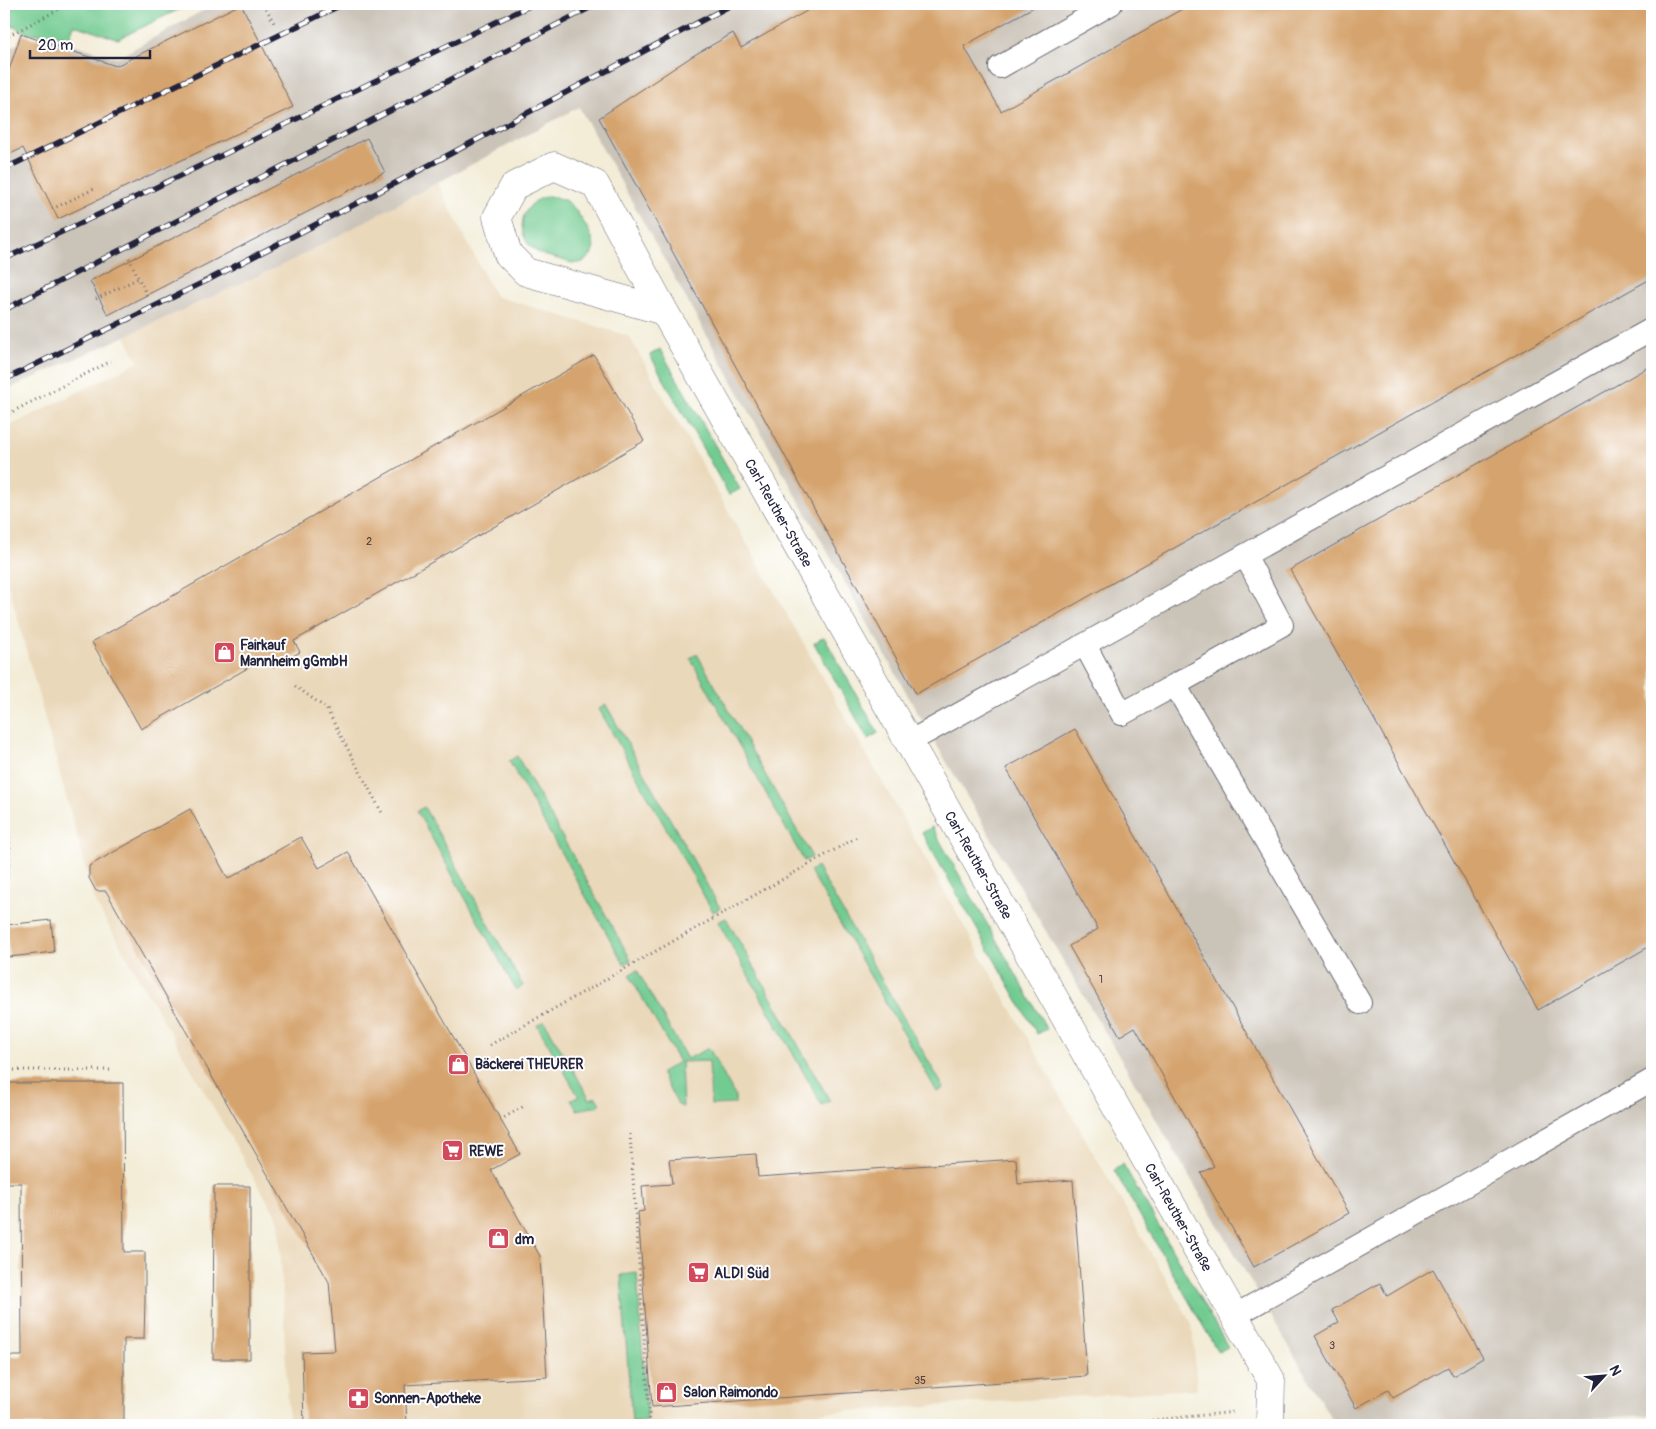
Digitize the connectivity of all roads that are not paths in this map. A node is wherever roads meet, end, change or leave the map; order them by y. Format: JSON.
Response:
{"nodes":[{"id":1,"x":1111,"y":4,"type":"edge"},
{"id":2,"x":1000,"y":67,"type":"dead end"},
{"id":3,"x":664,"y":311,"type":"junction"},
{"id":4,"x":1652,"y":329,"type":"edge"},
{"id":5,"x":1246,"y":555,"type":"junction"},
{"id":6,"x":1085,"y":645,"type":"junction"},
{"id":7,"x":1175,"y":685,"type":"junction"},
{"id":8,"x":909,"y":742,"type":"junction"},
{"id":9,"x":1360,"y":1003,"type":"dead end"},
{"id":10,"x":1652,"y":1080,"type":"edge"},
{"id":11,"x":1234,"y":1316,"type":"junction"},
{"id":12,"x":1270,"y":1420,"type":"edge"}],
"edges":[{"from":1,"to":2,"type":"lane"},
{"from":3,"to":3,"type":"street","name":"Carl-Reuther-Straße"},
{"from":3,"to":8,"type":"street","name":"Carl-Reuther-Straße"},
{"from":4,"to":5,"type":"lane"},
{"from":5,"to":6,"type":"lane"},
{"from":5,"to":7,"type":"lane"},
{"from":6,"to":7,"type":"lane"},
{"from":6,"to":8,"type":"lane"},
{"from":7,"to":9,"type":"lane"},
{"from":8,"to":11,"type":"street","name":"Carl-Reuther-Straße"},
{"from":10,"to":11,"type":"lane"},
{"from":11,"to":12,"type":"street","name":"Carl-Reuther-Straße"}]}
